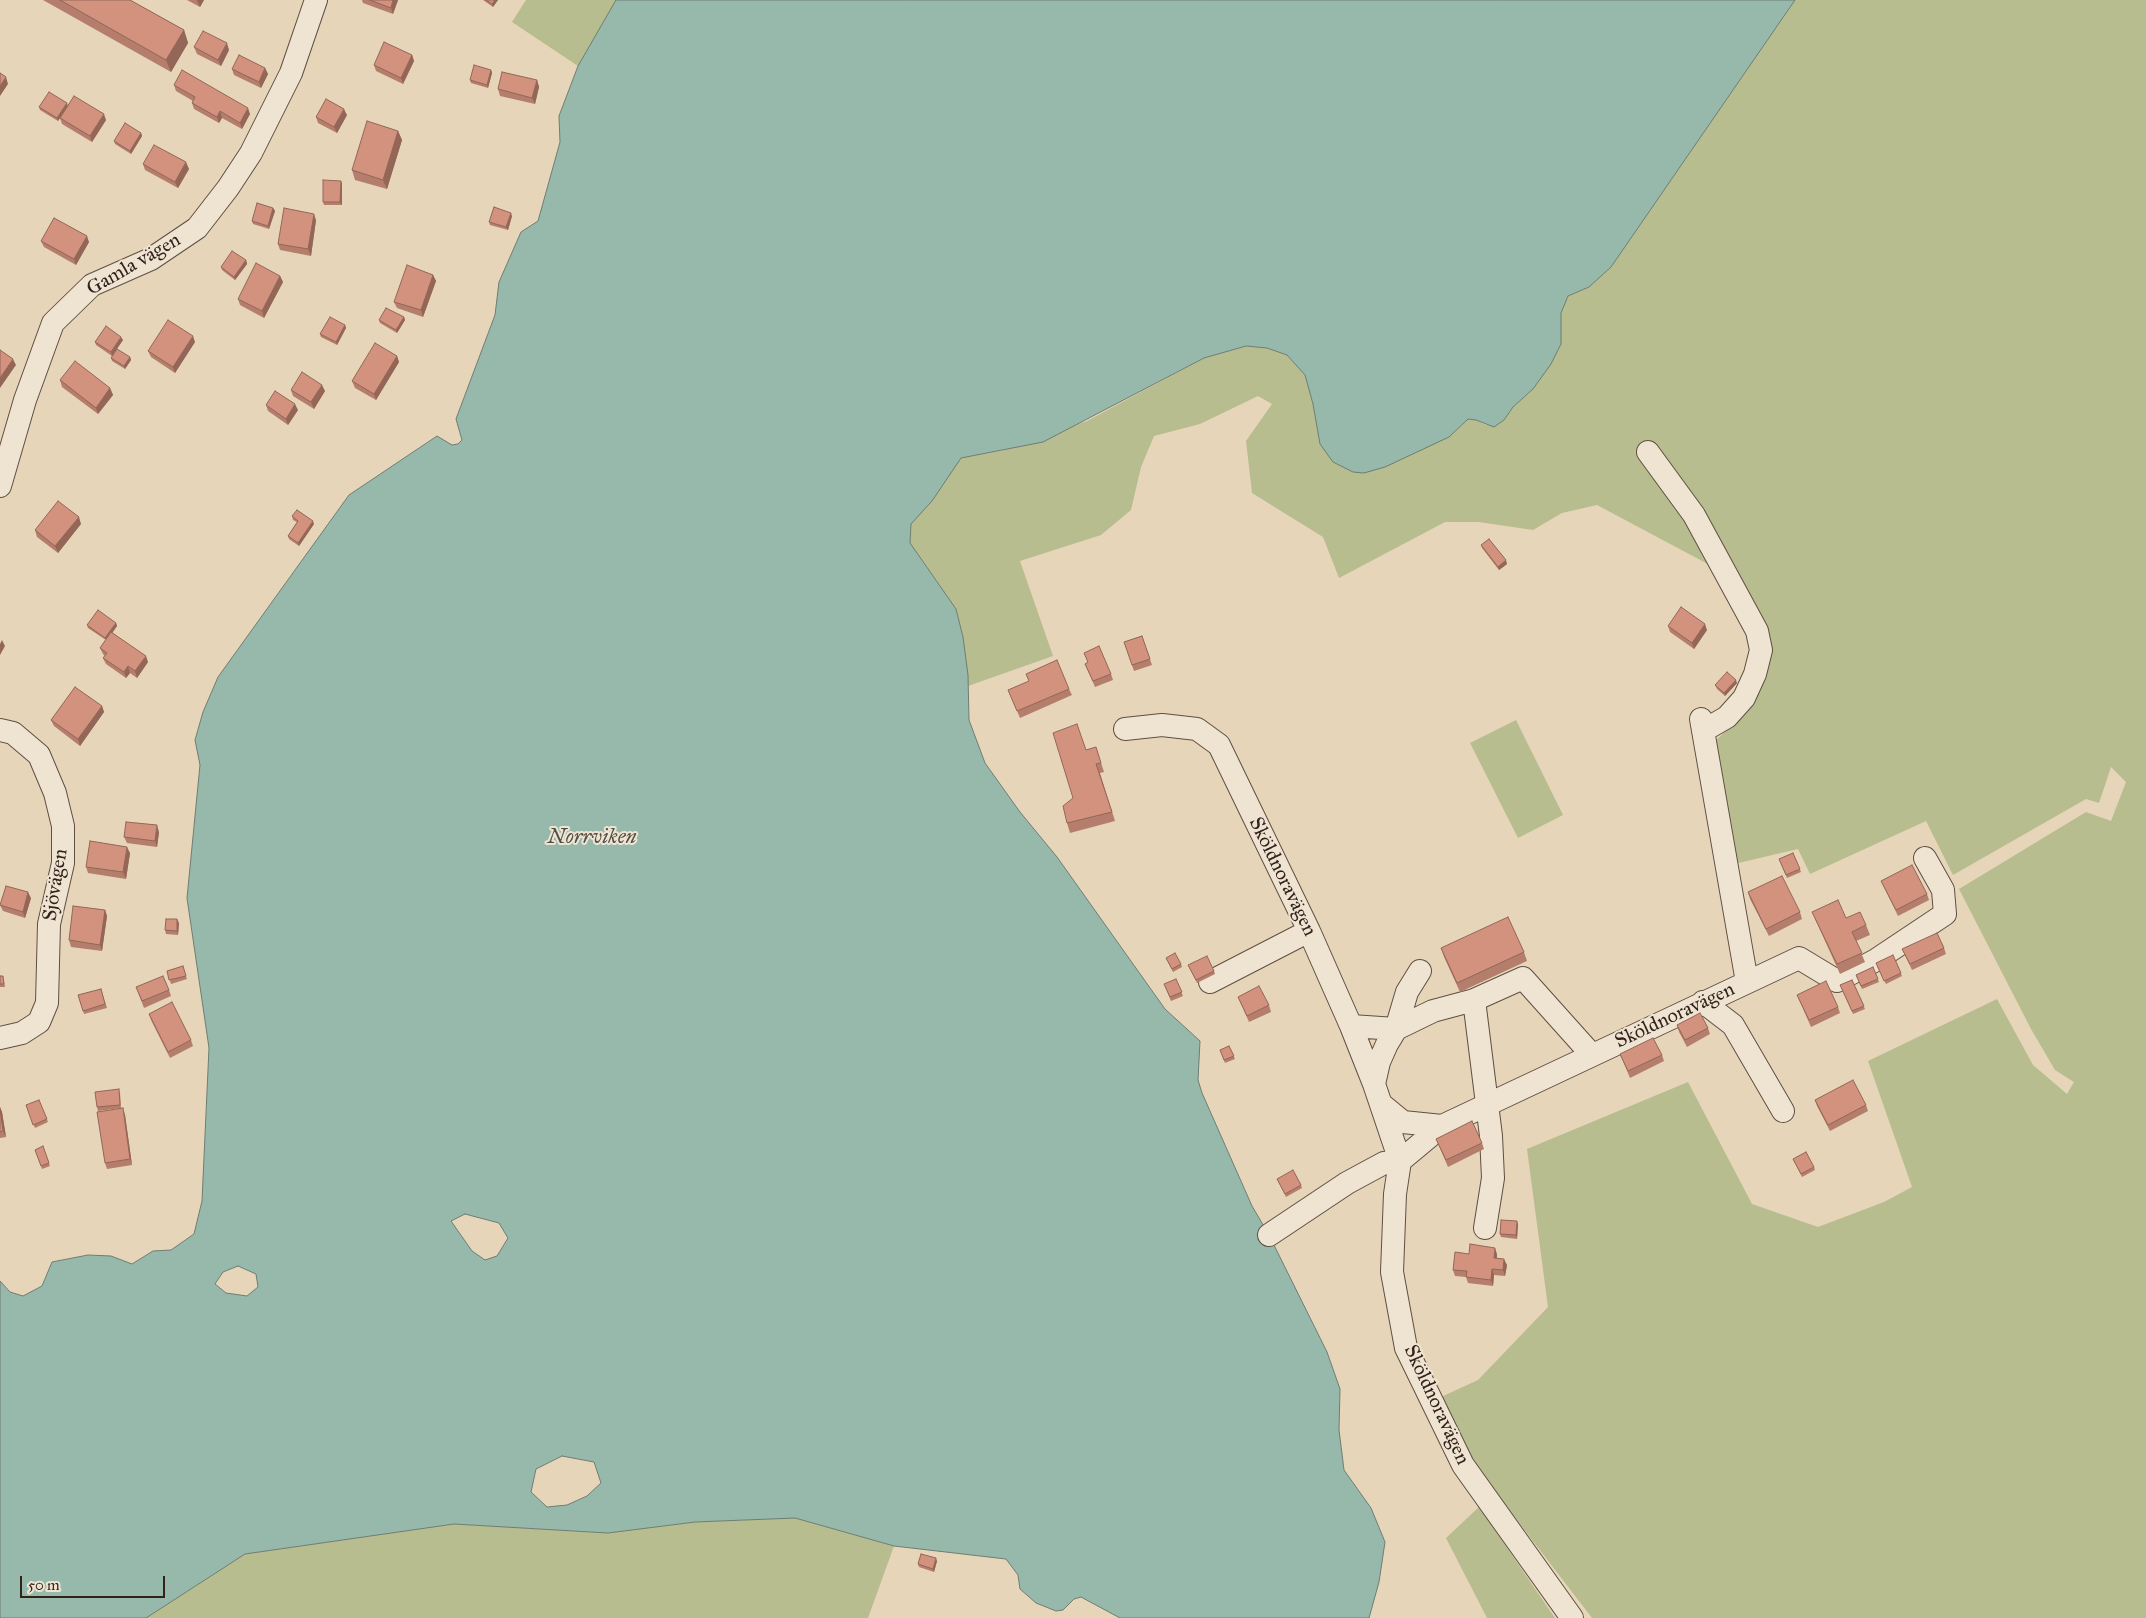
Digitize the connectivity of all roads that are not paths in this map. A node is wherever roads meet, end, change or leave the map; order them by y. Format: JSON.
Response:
{"nodes":[{"id":1,"x":316,"y":0,"type":"edge"},
{"id":2,"x":1648,"y":452,"type":"dead end"},
{"id":3,"x":0,"y":486,"type":"edge"},
{"id":4,"x":1125,"y":729,"type":"dead end"},
{"id":5,"x":0,"y":730,"type":"edge"},
{"id":6,"x":1925,"y":858,"type":"dead end"},
{"id":7,"x":1309,"y":931,"type":"junction"},
{"id":8,"x":1420,"y":972,"type":"dead end"},
{"id":9,"x":1210,"y":982,"type":"dead end"},
{"id":10,"x":1746,"y":982,"type":"junction"},
{"id":11,"x":1474,"y":1000,"type":"junction"},
{"id":12,"x":1703,"y":1002,"type":"junction"},
{"id":13,"x":1351,"y":1026,"type":"junction"},
{"id":14,"x":1396,"y":1030,"type":"junction"},
{"id":15,"x":0,"y":1038,"type":"edge"},
{"id":16,"x":1592,"y":1055,"type":"junction"},
{"id":17,"x":1378,"y":1094,"type":"junction"},
{"id":18,"x":1486,"y":1105,"type":"junction"},
{"id":19,"x":1783,"y":1111,"type":"dead end"},
{"id":20,"x":1442,"y":1126,"type":"junction"},
{"id":21,"x":1400,"y":1161,"type":"junction"},
{"id":22,"x":1485,"y":1228,"type":"dead end"},
{"id":23,"x":1269,"y":1235,"type":"dead end"},
{"id":24,"x":1572,"y":1618,"type":"edge"}],
"edges":[{"from":1,"to":3,"type":"street","name":"Gamla vägen"},
{"from":2,"to":10,"type":"street","name":"Sköldnoravägen"},
{"from":4,"to":7,"type":"street","name":"Sköldnoravägen"},
{"from":5,"to":15,"type":"street","name":"Sjövägen"},
{"from":6,"to":10,"type":"street"},
{"from":7,"to":9,"type":"street"},
{"from":7,"to":13,"type":"street","name":"Sköldnoravägen"},
{"from":8,"to":14,"type":"street"},
{"from":10,"to":12,"type":"street","name":"Sköldnoravägen"},
{"from":11,"to":14,"type":"street"},
{"from":11,"to":16,"type":"street"},
{"from":11,"to":18,"type":"street"},
{"from":12,"to":16,"type":"street","name":"Sköldnoravägen"},
{"from":12,"to":19,"type":"street"},
{"from":13,"to":14,"type":"street"},
{"from":13,"to":17,"type":"street","name":"Sköldnoravägen"},
{"from":14,"to":17,"type":"street"},
{"from":16,"to":18,"type":"street","name":"Sköldnoravägen"},
{"from":17,"to":20,"type":"street","name":"Sköldnoravägen"},
{"from":17,"to":21,"type":"street","name":"Sköldnoravägen"},
{"from":18,"to":20,"type":"street","name":"Sköldnoravägen"},
{"from":18,"to":22,"type":"street"},
{"from":20,"to":21,"type":"street","name":"Sköldnoravägen"},
{"from":21,"to":23,"type":"street"},
{"from":21,"to":24,"type":"street","name":"Sköldnoravägen"}]}
